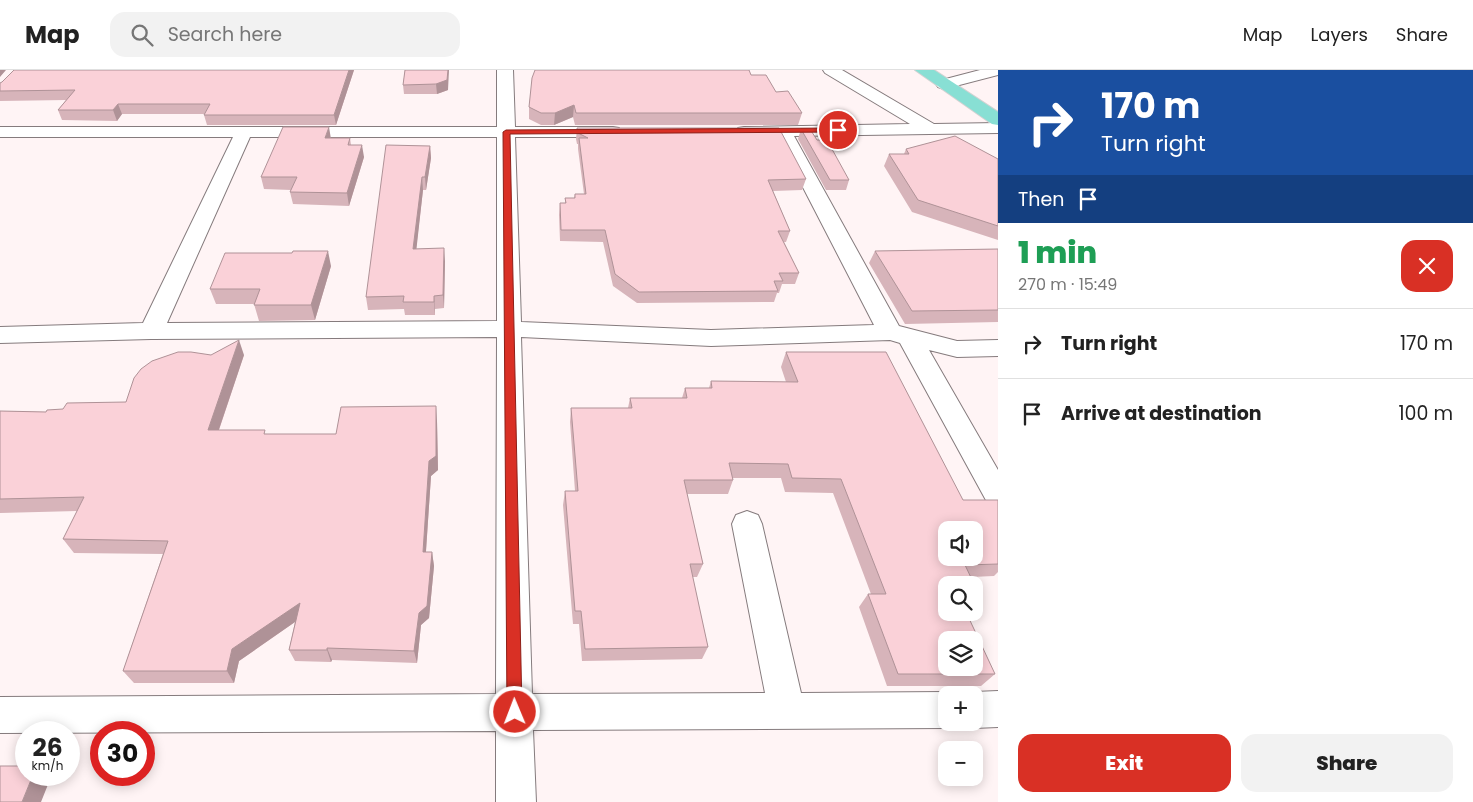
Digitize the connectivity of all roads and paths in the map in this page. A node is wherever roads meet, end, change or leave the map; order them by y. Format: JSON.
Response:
{"nodes":[{"id":1,"x":505,"y":70,"type":"edge"},
{"id":2,"x":831,"y":70,"type":"edge"},
{"id":3,"x":923,"y":70,"type":"edge"},
{"id":4,"x":998,"y":70,"type":"edge"},
{"id":5,"x":944,"y":84,"type":"junction"},
{"id":6,"x":998,"y":120,"type":"edge"},
{"id":7,"x":998,"y":128,"type":"edge"},
{"id":8,"x":930,"y":129,"type":"junction"},
{"id":9,"x":0,"y":132,"type":"edge"},
{"id":10,"x":244,"y":132,"type":"junction"},
{"id":11,"x":506,"y":132,"type":"junction"},
{"id":12,"x":635,"y":132,"type":"edge"},
{"id":13,"x":724,"y":132,"type":"edge"},
{"id":14,"x":783,"y":132,"type":"junction"},
{"id":15,"x":509,"y":329,"type":"junction"},
{"id":16,"x":151,"y":330,"type":"junction"},
{"id":17,"x":0,"y":335,"type":"edge"},
{"id":18,"x":900,"y":335,"type":"junction"},
{"id":19,"x":998,"y":348,"type":"edge"},
{"id":20,"x":998,"y":496,"type":"edge"},
{"id":21,"x":747,"y":524,"type":"dead end"},
{"id":22,"x":998,"y":709,"type":"edge"},
{"id":23,"x":938,"y":710,"type":"edge"},
{"id":24,"x":983,"y":710,"type":"edge"},
{"id":25,"x":787,"y":711,"type":"junction"},
{"id":26,"x":515,"y":712,"type":"junction"},
{"id":27,"x":0,"y":715,"type":"edge"},
{"id":28,"x":516,"y":802,"type":"edge"}],
"edges":[{"from":1,"to":11,"type":"street"},
{"from":2,"to":8,"type":"street"},
{"from":3,"to":5,"type":"main road"},
{"from":4,"to":5,"type":"street"},
{"from":5,"to":6,"type":"main road"},
{"from":7,"to":8,"type":"street"},
{"from":8,"to":14,"type":"street"},
{"from":9,"to":10,"type":"street"},
{"from":10,"to":11,"type":"street"},
{"from":10,"to":16,"type":"street"},
{"from":11,"to":12,"type":"street"},
{"from":11,"to":15,"type":"street"},
{"from":13,"to":14,"type":"street"},
{"from":14,"to":18,"type":"street"},
{"from":15,"to":16,"type":"street"},
{"from":15,"to":18,"type":"street"},
{"from":15,"to":26,"type":"street"},
{"from":16,"to":17,"type":"street"},
{"from":18,"to":19,"type":"street"},
{"from":18,"to":20,"type":"street"},
{"from":21,"to":25,"type":"street"},
{"from":22,"to":24,"type":"street"},
{"from":23,"to":25,"type":"street"},
{"from":25,"to":26,"type":"street"},
{"from":26,"to":27,"type":"street"},
{"from":26,"to":28,"type":"street"}]}
